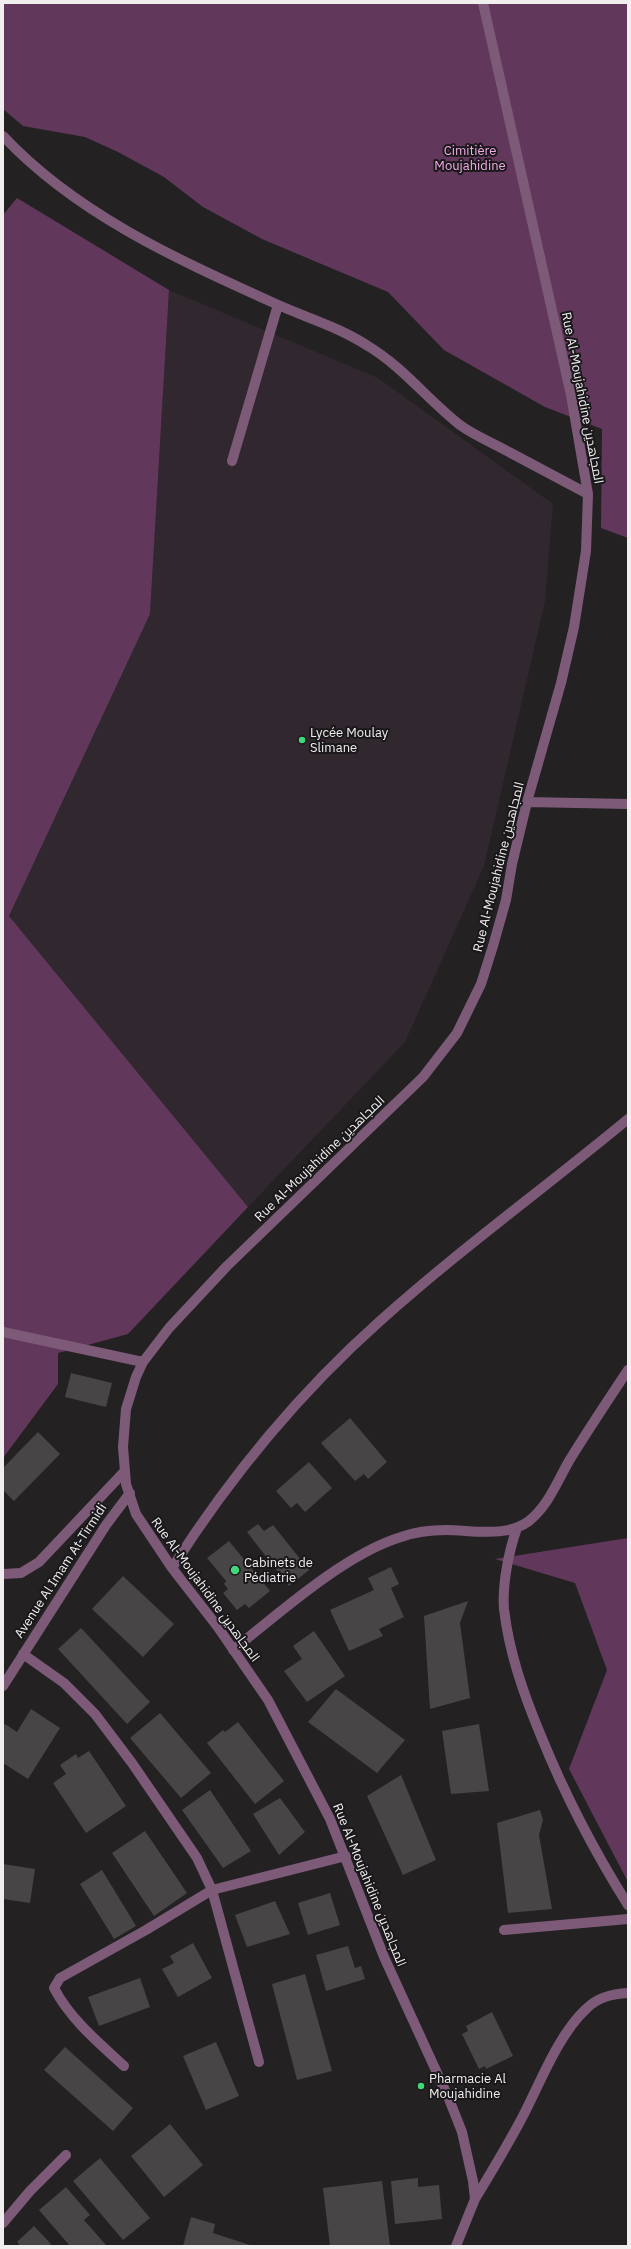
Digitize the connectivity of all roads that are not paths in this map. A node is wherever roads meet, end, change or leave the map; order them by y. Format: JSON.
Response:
{"nodes":[{"id":1,"x":483,"y":3,"type":"edge"},
{"id":2,"x":3,"y":136,"type":"edge"},
{"id":3,"x":278,"y":305,"type":"junction"},
{"id":4,"x":232,"y":461,"type":"dead end"},
{"id":5,"x":588,"y":494,"type":"junction"},
{"id":6,"x":527,"y":802,"type":"junction"},
{"id":7,"x":628,"y":804,"type":"edge"},
{"id":8,"x":628,"y":1119,"type":"edge"},
{"id":9,"x":3,"y":1332,"type":"edge"},
{"id":10,"x":143,"y":1362,"type":"junction"},
{"id":11,"x":628,"y":1370,"type":"edge"},
{"id":12,"x":124,"y":1472,"type":"junction"},
{"id":13,"x":130,"y":1493,"type":"junction"},
{"id":14,"x":517,"y":1528,"type":"junction"},
{"id":15,"x":172,"y":1568,"type":"junction"},
{"id":16,"x":3,"y":1574,"type":"edge"},
{"id":17,"x":234,"y":1650,"type":"junction"},
{"id":18,"x":23,"y":1654,"type":"junction"},
{"id":19,"x":3,"y":1686,"type":"edge"},
{"id":20,"x":346,"y":1856,"type":"junction"},
{"id":21,"x":212,"y":1890,"type":"junction"},
{"id":22,"x":628,"y":1905,"type":"edge"},
{"id":23,"x":628,"y":1919,"type":"edge"},
{"id":24,"x":504,"y":1930,"type":"dead end"},
{"id":25,"x":628,"y":1993,"type":"edge"},
{"id":26,"x":259,"y":2062,"type":"dead end"},
{"id":27,"x":124,"y":2066,"type":"dead end"},
{"id":28,"x":66,"y":2155,"type":"dead end"},
{"id":29,"x":475,"y":2199,"type":"junction"},
{"id":30,"x":3,"y":2223,"type":"edge"},
{"id":31,"x":456,"y":2246,"type":"edge"}],
"edges":[{"from":1,"to":5,"type":"street","name":"Rue Al-Moujahidine المجاهدين"},
{"from":2,"to":3,"type":"street"},
{"from":3,"to":4,"type":"street"},
{"from":3,"to":5,"type":"street"},
{"from":5,"to":6,"type":"street","name":"Rue Al-Moujahidine المجاهدين"},
{"from":6,"to":7,"type":"street"},
{"from":6,"to":10,"type":"street","name":"Rue Al-Moujahidine المجاهدين"},
{"from":8,"to":15,"type":"street"},
{"from":9,"to":10,"type":"street"},
{"from":10,"to":12,"type":"street","name":"Rue Al-Moujahidine المجاهدين"},
{"from":11,"to":14,"type":"street"},
{"from":12,"to":13,"type":"street","name":"Rue Al-Moujahidine المجاهدين"},
{"from":12,"to":16,"type":"street"},
{"from":13,"to":15,"type":"street","name":"Rue Al-Moujahidine المجاهدين"},
{"from":13,"to":18,"type":"street","name":"Avenue Al Imam At-Tirmidi"},
{"from":14,"to":17,"type":"street"},
{"from":14,"to":22,"type":"street"},
{"from":15,"to":17,"type":"street","name":"Rue Al-Moujahidine المجاهدين"},
{"from":17,"to":20,"type":"street","name":"Rue Al-Moujahidine المجاهدين"},
{"from":18,"to":19,"type":"street","name":"Avenue Al Imam At-Tirmidi"},
{"from":18,"to":21,"type":"street"},
{"from":20,"to":21,"type":"street"},
{"from":20,"to":29,"type":"street","name":"Rue Al-Moujahidine المجاهدين"},
{"from":21,"to":26,"type":"street"},
{"from":21,"to":27,"type":"street"},
{"from":23,"to":24,"type":"street"},
{"from":25,"to":29,"type":"street"},
{"from":28,"to":30,"type":"street"},
{"from":29,"to":31,"type":"street","name":"Rue Al-Moujahidine المجاهدين"}]}
